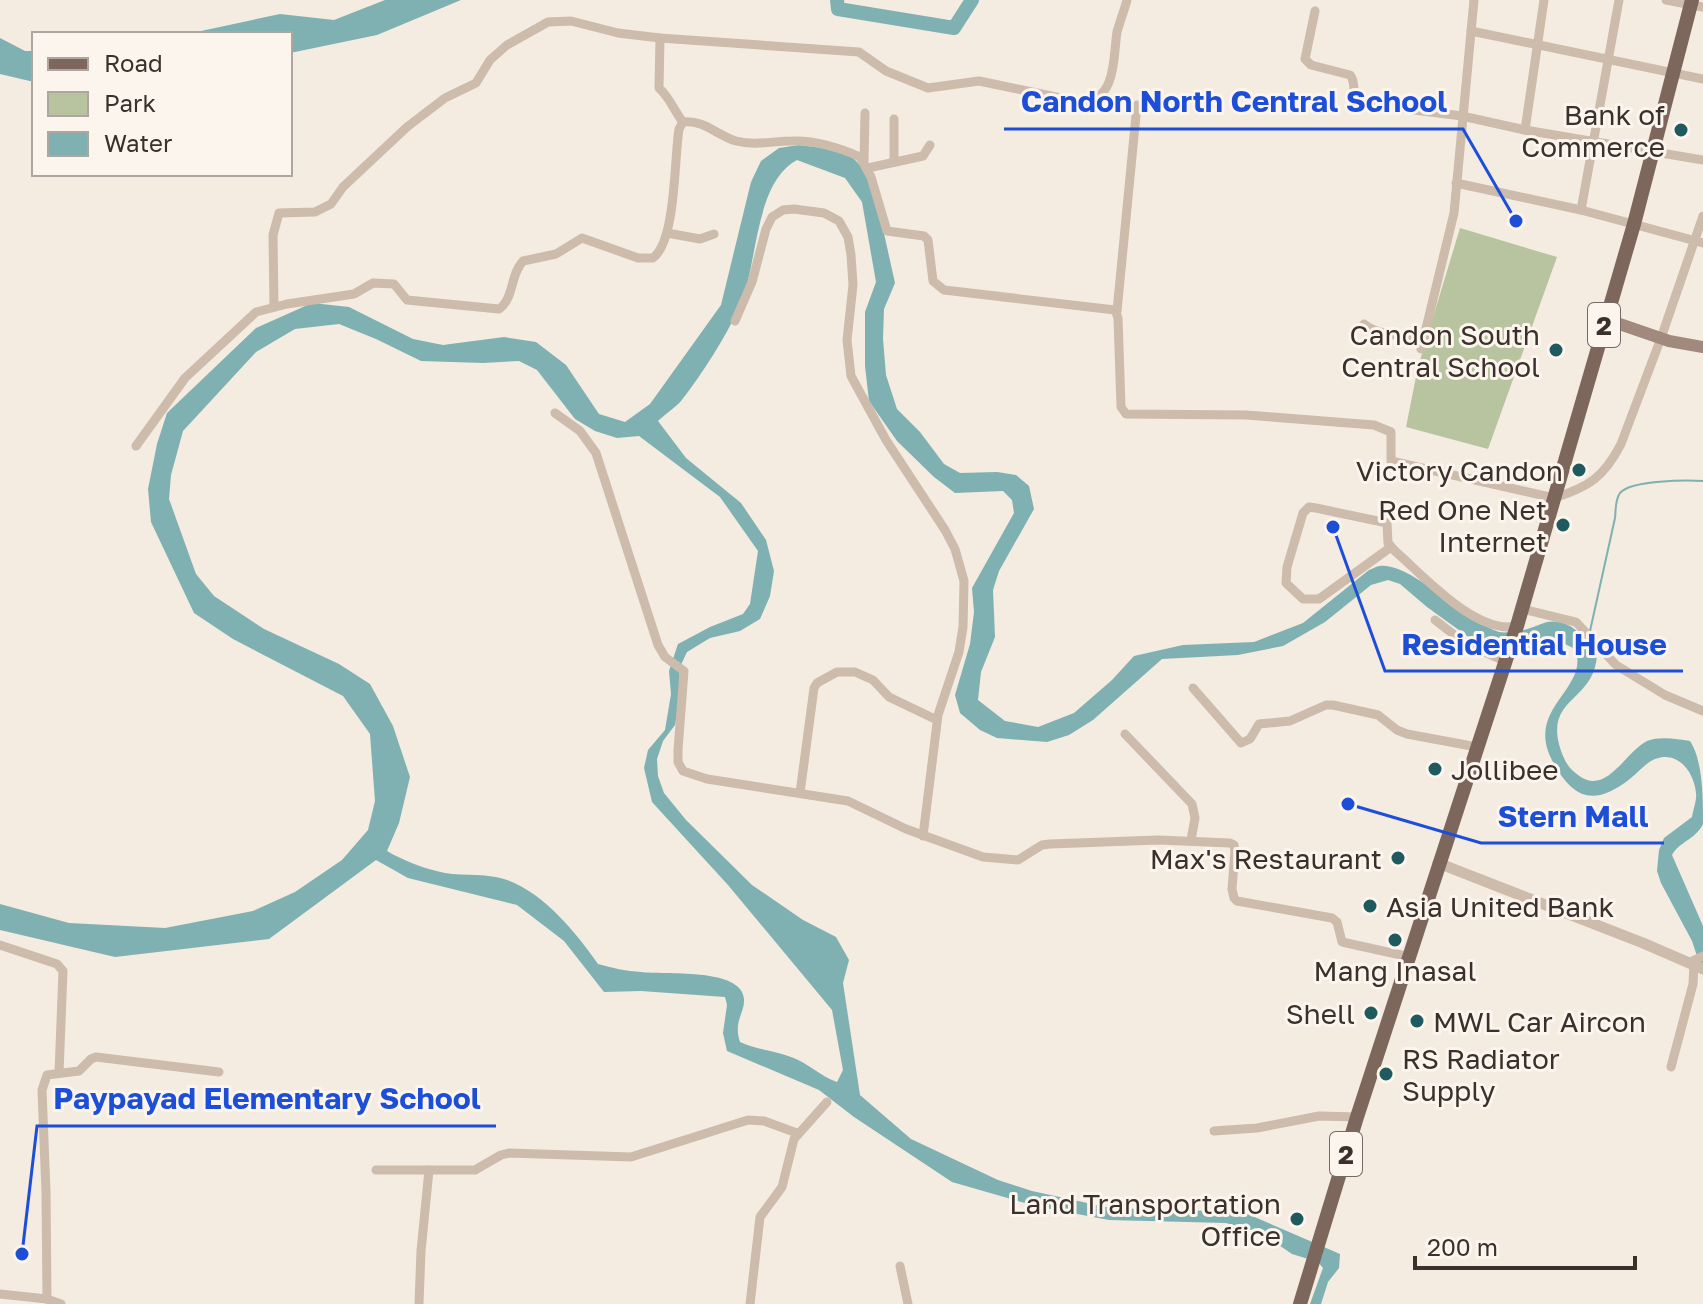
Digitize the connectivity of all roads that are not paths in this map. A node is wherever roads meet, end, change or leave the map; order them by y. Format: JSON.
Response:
{"nodes":[{"id":1,"x":1127,"y":0,"type":"edge"},
{"id":2,"x":1474,"y":0,"type":"edge"},
{"id":3,"x":1544,"y":0,"type":"edge"},
{"id":4,"x":1619,"y":0,"type":"edge"},
{"id":5,"x":1666,"y":0,"type":"edge"},
{"id":6,"x":1696,"y":4,"type":"edge"},
{"id":7,"x":1315,"y":11,"type":"dead end"},
{"id":8,"x":1471,"y":31,"type":"junction"},
{"id":9,"x":660,"y":38,"type":"junction"},
{"id":10,"x":1538,"y":45,"type":"junction"},
{"id":11,"x":1609,"y":57,"type":"junction"},
{"id":12,"x":1675,"y":73,"type":"junction"},
{"id":13,"x":1703,"y":79,"type":"edge"},
{"id":14,"x":1137,"y":105,"type":"dead end"},
{"id":15,"x":865,"y":113,"type":"dead end"},
{"id":16,"x":1462,"y":116,"type":"junction"},
{"id":17,"x":894,"y":119,"type":"dead end"},
{"id":18,"x":683,"y":122,"type":"junction"},
{"id":19,"x":1525,"y":130,"type":"junction"},
{"id":20,"x":1593,"y":141,"type":"junction"},
{"id":21,"x":930,"y":145,"type":"dead end"},
{"id":22,"x":1653,"y":151,"type":"junction"},
{"id":23,"x":1703,"y":160,"type":"edge"},
{"id":24,"x":894,"y":161,"type":"junction"},
{"id":25,"x":866,"y":165,"type":"junction"},
{"id":26,"x":1456,"y":183,"type":"junction"},
{"id":27,"x":1581,"y":210,"type":"junction"},
{"id":28,"x":1703,"y":216,"type":"edge"},
{"id":29,"x":1634,"y":224,"type":"junction"},
{"id":30,"x":667,"y":233,"type":"junction"},
{"id":31,"x":714,"y":234,"type":"dead end"},
{"id":32,"x":1699,"y":242,"type":"edge"},
{"id":33,"x":274,"y":307,"type":"junction"},
{"id":34,"x":1117,"y":311,"type":"junction"},
{"id":35,"x":1605,"y":319,"type":"junction"},
{"id":36,"x":735,"y":321,"type":"dead end"},
{"id":37,"x":1364,"y":324,"type":"dead end"},
{"id":38,"x":1661,"y":338,"type":"junction"},
{"id":39,"x":1703,"y":347,"type":"edge"},
{"id":40,"x":555,"y":413,"type":"dead end"},
{"id":41,"x":136,"y":446,"type":"dead end"},
{"id":42,"x":1554,"y":498,"type":"junction"},
{"id":43,"x":1391,"y":547,"type":"junction"},
{"id":44,"x":1522,"y":609,"type":"junction"},
{"id":45,"x":1435,"y":620,"type":"dead end"},
{"id":46,"x":1516,"y":628,"type":"junction"},
{"id":47,"x":1505,"y":658,"type":"junction"},
{"id":48,"x":1193,"y":688,"type":"dead end"},
{"id":49,"x":1703,"y":711,"type":"edge"},
{"id":50,"x":937,"y":720,"type":"junction"},
{"id":51,"x":1125,"y":734,"type":"dead end"},
{"id":52,"x":1477,"y":747,"type":"junction"},
{"id":53,"x":800,"y":793,"type":"junction"},
{"id":54,"x":923,"y":836,"type":"junction"},
{"id":55,"x":1191,"y":840,"type":"junction"},
{"id":56,"x":1438,"y":863,"type":"junction"},
{"id":57,"x":0,"y":945,"type":"edge"},
{"id":58,"x":1410,"y":957,"type":"junction"},
{"id":59,"x":1697,"y":962,"type":"edge"},
{"id":60,"x":1671,"y":1067,"type":"dead end"},
{"id":61,"x":219,"y":1072,"type":"dead end"},
{"id":62,"x":59,"y":1073,"type":"junction"},
{"id":63,"x":827,"y":1102,"type":"dead end"},
{"id":64,"x":1357,"y":1117,"type":"junction"},
{"id":65,"x":1214,"y":1131,"type":"dead end"},
{"id":66,"x":797,"y":1133,"type":"junction"},
{"id":67,"x":376,"y":1170,"type":"dead end"},
{"id":68,"x":429,"y":1170,"type":"junction"},
{"id":69,"x":900,"y":1266,"type":"dead end"},
{"id":70,"x":0,"y":1294,"type":"edge"},
{"id":71,"x":42,"y":1301,"type":"edge"},
{"id":72,"x":1,"y":1304,"type":"edge"},
{"id":73,"x":61,"y":1304,"type":"edge"},
{"id":74,"x":419,"y":1304,"type":"edge"},
{"id":75,"x":750,"y":1304,"type":"edge"},
{"id":76,"x":908,"y":1304,"type":"edge"},
{"id":77,"x":1300,"y":1304,"type":"edge"}],
"edges":[{"from":1,"to":9,"type":"street"},
{"from":2,"to":8,"type":"street"},
{"from":3,"to":10,"type":"street"},
{"from":4,"to":11,"type":"street"},
{"from":5,"to":6,"type":"street"},
{"from":6,"to":12,"type":"main road","number":"2"},
{"from":7,"to":16,"type":"street"},
{"from":8,"to":10,"type":"street"},
{"from":8,"to":16,"type":"street"},
{"from":9,"to":18,"type":"street"},
{"from":9,"to":33,"type":"street"},
{"from":10,"to":11,"type":"street"},
{"from":10,"to":19,"type":"street"},
{"from":11,"to":12,"type":"street"},
{"from":11,"to":20,"type":"street"},
{"from":12,"to":13,"type":"street"},
{"from":12,"to":22,"type":"main road","number":"2"},
{"from":14,"to":34,"type":"street"},
{"from":15,"to":25,"type":"street"},
{"from":16,"to":19,"type":"street"},
{"from":16,"to":26,"type":"street"},
{"from":17,"to":24,"type":"street"},
{"from":18,"to":25,"type":"street"},
{"from":18,"to":30,"type":"street"},
{"from":19,"to":20,"type":"street"},
{"from":20,"to":22,"type":"street"},
{"from":20,"to":27,"type":"street"},
{"from":21,"to":24,"type":"street"},
{"from":22,"to":23,"type":"street"},
{"from":22,"to":29,"type":"main road","number":"2"},
{"from":24,"to":25,"type":"street"},
{"from":25,"to":34,"type":"street"},
{"from":26,"to":27,"type":"street"},
{"from":26,"to":37,"type":"street"},
{"from":27,"to":29,"type":"street"},
{"from":28,"to":32,"type":"street"},
{"from":29,"to":32,"type":"street"},
{"from":29,"to":35,"type":"main road","number":"2"},
{"from":30,"to":31,"type":"street"},
{"from":30,"to":33,"type":"street"},
{"from":32,"to":38,"type":"street"},
{"from":33,"to":41,"type":"street"},
{"from":34,"to":42,"type":"street"},
{"from":35,"to":38,"type":"main road"},
{"from":35,"to":42,"type":"main road","number":"2"},
{"from":36,"to":50,"type":"street"},
{"from":38,"to":39,"type":"main road"},
{"from":38,"to":42,"type":"street"},
{"from":40,"to":53,"type":"street"},
{"from":42,"to":44,"type":"main road","number":"2"},
{"from":43,"to":43,"type":"street"},
{"from":43,"to":46,"type":"street"},
{"from":44,"to":46,"type":"main road","number":"2"},
{"from":44,"to":49,"type":"street"},
{"from":45,"to":47,"type":"street"},
{"from":46,"to":47,"type":"main road","number":"2"},
{"from":47,"to":52,"type":"main road","number":"2"},
{"from":48,"to":52,"type":"street"},
{"from":50,"to":53,"type":"street"},
{"from":50,"to":54,"type":"street"},
{"from":51,"to":55,"type":"street"},
{"from":52,"to":56,"type":"main road","number":"2"},
{"from":53,"to":54,"type":"street"},
{"from":54,"to":55,"type":"street"},
{"from":55,"to":58,"type":"street"},
{"from":56,"to":58,"type":"main road","number":"2"},
{"from":56,"to":59,"type":"street"},
{"from":57,"to":62,"type":"street"},
{"from":58,"to":64,"type":"main road","number":"2"},
{"from":59,"to":60,"type":"street"},
{"from":61,"to":62,"type":"street"},
{"from":62,"to":71,"type":"street"},
{"from":63,"to":66,"type":"street"},
{"from":64,"to":65,"type":"street"},
{"from":64,"to":77,"type":"main road","number":"2"},
{"from":66,"to":68,"type":"street"},
{"from":66,"to":75,"type":"street"},
{"from":67,"to":68,"type":"street"},
{"from":68,"to":74,"type":"street"},
{"from":69,"to":76,"type":"street"},
{"from":70,"to":71,"type":"street"},
{"from":70,"to":72,"type":"street"},
{"from":71,"to":73,"type":"street"}]}
